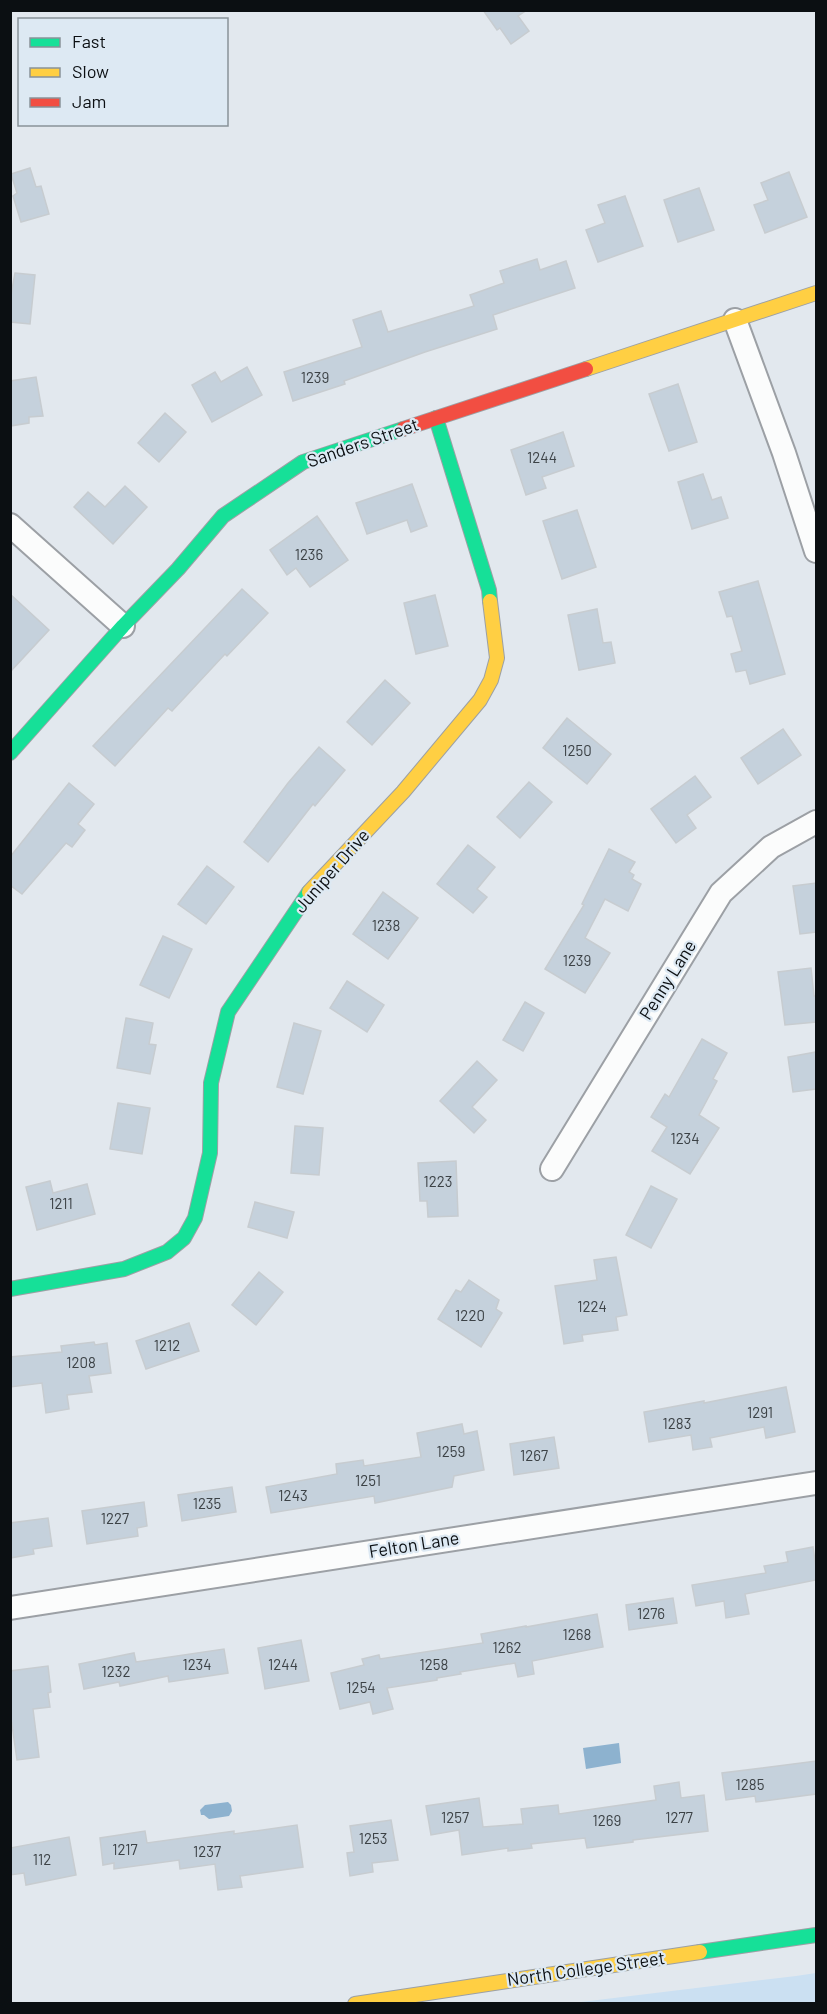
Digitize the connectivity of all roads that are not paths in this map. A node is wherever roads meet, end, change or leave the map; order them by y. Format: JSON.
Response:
{"nodes":[{"id":1,"x":816,"y":293,"type":"edge"},
{"id":2,"x":735,"y":320,"type":"junction"},
{"id":3,"x":435,"y":418,"type":"junction"},
{"id":4,"x":10,"y":525,"type":"edge"},
{"id":5,"x":816,"y":551,"type":"edge"},
{"id":6,"x":123,"y":626,"type":"junction"},
{"id":7,"x":10,"y":753,"type":"edge"},
{"id":8,"x":816,"y":822,"type":"edge"},
{"id":9,"x":552,"y":1169,"type":"dead end"},
{"id":10,"x":10,"y":1288,"type":"edge"},
{"id":11,"x":816,"y":1483,"type":"edge"},
{"id":12,"x":10,"y":1608,"type":"edge"},
{"id":13,"x":816,"y":1935,"type":"edge"},
{"id":14,"x":356,"y":2004,"type":"edge"}],
"edges":[{"from":1,"to":2,"type":"street","name":"Sanders Street"},
{"from":2,"to":3,"type":"street","name":"Sanders Street"},
{"from":2,"to":5,"type":"street"},
{"from":3,"to":6,"type":"street","name":"Sanders Street"},
{"from":3,"to":10,"type":"street","name":"Juniper Drive"},
{"from":4,"to":6,"type":"street"},
{"from":6,"to":7,"type":"street","name":"Sanders Street"},
{"from":8,"to":9,"type":"street","name":"Penny Lane"},
{"from":11,"to":12,"type":"street","name":"Felton Lane"},
{"from":13,"to":14,"type":"street","name":"North College Street"}]}
